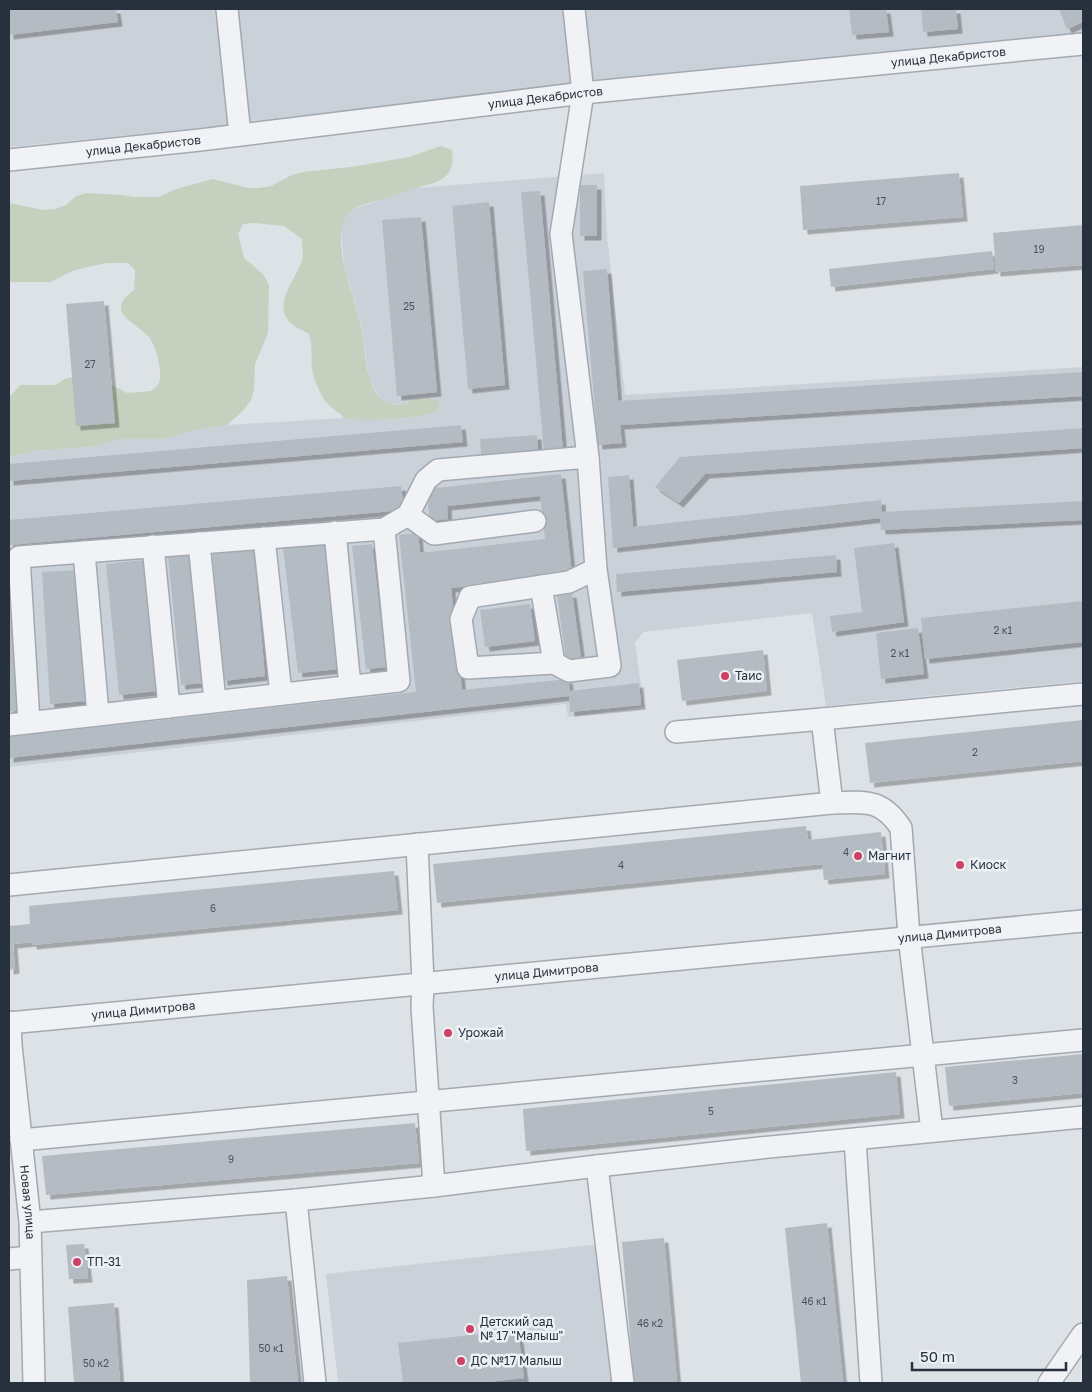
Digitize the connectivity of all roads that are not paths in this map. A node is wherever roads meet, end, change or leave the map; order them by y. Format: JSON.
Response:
{"nodes":[{"id":1,"x":227,"y":9,"type":"edge"},
{"id":2,"x":574,"y":9,"type":"edge"},
{"id":3,"x":1083,"y":44,"type":"edge"},
{"id":4,"x":583,"y":93,"type":"junction"},
{"id":5,"x":240,"y":135,"type":"junction"},
{"id":6,"x":9,"y":160,"type":"edge"},
{"id":7,"x":588,"y":457,"type":"junction"},
{"id":8,"x":408,"y":515,"type":"junction"},
{"id":9,"x":535,"y":521,"type":"dead end"},
{"id":10,"x":384,"y":528,"type":"junction"},
{"id":11,"x":335,"y":532,"type":"junction"},
{"id":12,"x":264,"y":538,"type":"junction"},
{"id":13,"x":199,"y":543,"type":"junction"},
{"id":14,"x":154,"y":546,"type":"junction"},
{"id":15,"x":84,"y":552,"type":"junction"},
{"id":16,"x":596,"y":569,"type":"junction"},
{"id":17,"x":541,"y":586,"type":"junction"},
{"id":18,"x":554,"y":663,"type":"junction"},
{"id":19,"x":350,"y":686,"type":"junction"},
{"id":20,"x":281,"y":694,"type":"junction"},
{"id":21,"x":1083,"y":694,"type":"edge"},
{"id":22,"x":215,"y":702,"type":"junction"},
{"id":23,"x":169,"y":707,"type":"junction"},
{"id":24,"x":98,"y":714,"type":"junction"},
{"id":25,"x":822,"y":719,"type":"junction"},
{"id":26,"x":19,"y":724,"type":"edge"},
{"id":27,"x":676,"y":732,"type":"dead end"},
{"id":28,"x":832,"y":802,"type":"junction"},
{"id":29,"x":417,"y":844,"type":"junction"},
{"id":30,"x":9,"y":885,"type":"edge"},
{"id":31,"x":1083,"y":921,"type":"edge"},
{"id":32,"x":909,"y":936,"type":"junction"},
{"id":33,"x":423,"y":983,"type":"junction"},
{"id":34,"x":9,"y":1022,"type":"edge"},
{"id":35,"x":1083,"y":1040,"type":"edge"},
{"id":36,"x":924,"y":1055,"type":"junction"},
{"id":37,"x":429,"y":1102,"type":"junction"},
{"id":38,"x":1083,"y":1117,"type":"edge"},
{"id":39,"x":932,"y":1131,"type":"junction"},
{"id":40,"x":21,"y":1140,"type":"junction"},
{"id":41,"x":855,"y":1140,"type":"junction"},
{"id":42,"x":598,"y":1166,"type":"junction"},
{"id":43,"x":17,"y":1182,"type":"edge"},
{"id":44,"x":434,"y":1186,"type":"junction"},
{"id":45,"x":296,"y":1200,"type":"junction"},
{"id":46,"x":30,"y":1222,"type":"junction"},
{"id":47,"x":32,"y":1257,"type":"junction"},
{"id":48,"x":9,"y":1259,"type":"edge"},
{"id":49,"x":1083,"y":1334,"type":"edge"},
{"id":50,"x":34,"y":1383,"type":"edge"},
{"id":51,"x":315,"y":1383,"type":"edge"},
{"id":52,"x":623,"y":1383,"type":"edge"},
{"id":53,"x":871,"y":1383,"type":"edge"},
{"id":54,"x":1049,"y":1383,"type":"edge"}],
"edges":[{"from":1,"to":5,"type":"street"},
{"from":2,"to":4,"type":"street"},
{"from":3,"to":4,"type":"street","name":"улица Декабристов"},
{"from":4,"to":5,"type":"street","name":"улица Декабристов"},
{"from":4,"to":7,"type":"street"},
{"from":5,"to":6,"type":"street","name":"улица Декабристов"},
{"from":7,"to":8,"type":"street"},
{"from":7,"to":16,"type":"street"},
{"from":8,"to":9,"type":"street"},
{"from":8,"to":10,"type":"street"},
{"from":10,"to":11,"type":"street"},
{"from":10,"to":19,"type":"street"},
{"from":11,"to":12,"type":"street"},
{"from":11,"to":19,"type":"street"},
{"from":12,"to":13,"type":"street"},
{"from":12,"to":20,"type":"street"},
{"from":13,"to":14,"type":"street"},
{"from":13,"to":22,"type":"street"},
{"from":14,"to":15,"type":"street"},
{"from":14,"to":23,"type":"street"},
{"from":15,"to":24,"type":"street"},
{"from":15,"to":26,"type":"street"},
{"from":16,"to":17,"type":"street"},
{"from":16,"to":18,"type":"street"},
{"from":17,"to":18,"type":"street"},
{"from":17,"to":18,"type":"street"},
{"from":19,"to":20,"type":"street"},
{"from":20,"to":22,"type":"street"},
{"from":21,"to":25,"type":"street"},
{"from":22,"to":23,"type":"street"},
{"from":23,"to":24,"type":"street"},
{"from":24,"to":26,"type":"street"},
{"from":25,"to":27,"type":"street"},
{"from":25,"to":28,"type":"street"},
{"from":28,"to":29,"type":"street"},
{"from":28,"to":32,"type":"street"},
{"from":29,"to":30,"type":"street"},
{"from":29,"to":33,"type":"street"},
{"from":31,"to":32,"type":"street","name":"улица Димитрова"},
{"from":32,"to":33,"type":"street","name":"улица Димитрова"},
{"from":32,"to":36,"type":"street"},
{"from":33,"to":34,"type":"street","name":"улица Димитрова"},
{"from":33,"to":37,"type":"street"},
{"from":34,"to":40,"type":"street","name":"Новая улица"},
{"from":35,"to":36,"type":"street"},
{"from":36,"to":37,"type":"street"},
{"from":36,"to":39,"type":"street"},
{"from":37,"to":40,"type":"street"},
{"from":37,"to":44,"type":"street"},
{"from":38,"to":39,"type":"street"},
{"from":39,"to":41,"type":"street"},
{"from":40,"to":43,"type":"street","name":"Новая улица"},
{"from":41,"to":42,"type":"street"},
{"from":41,"to":53,"type":"street"},
{"from":42,"to":44,"type":"street"},
{"from":42,"to":52,"type":"street"},
{"from":43,"to":46,"type":"street","name":"Новая улица"},
{"from":44,"to":45,"type":"street"},
{"from":45,"to":46,"type":"street"},
{"from":45,"to":51,"type":"street"},
{"from":46,"to":47,"type":"street","name":"Новая улица"},
{"from":47,"to":48,"type":"street"},
{"from":47,"to":50,"type":"street","name":"Новая улица"},
{"from":49,"to":54,"type":"street"}]}
